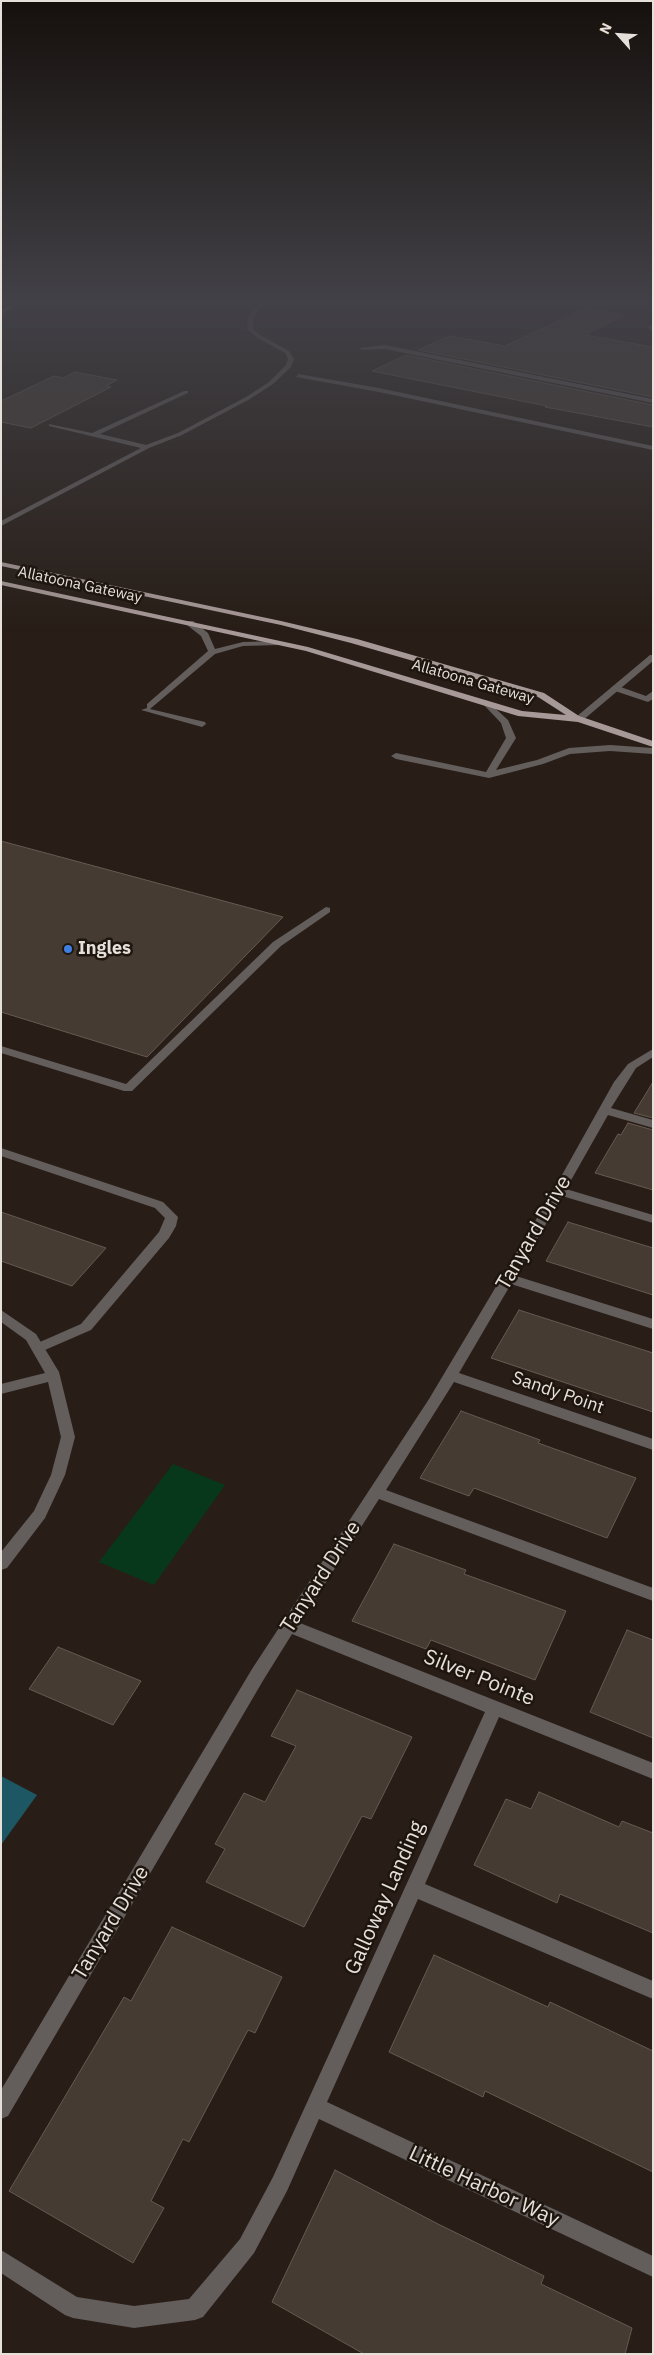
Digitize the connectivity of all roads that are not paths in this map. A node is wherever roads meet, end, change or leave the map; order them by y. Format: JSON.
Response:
{"nodes":[{"id":1,"x":139,"y":414,"type":"edge"},
{"id":2,"x":218,"y":414,"type":"edge"},
{"id":3,"x":492,"y":414,"type":"edge"},
{"id":4,"x":51,"y":425,"type":"dead end"},
{"id":5,"x":93,"y":435,"type":"junction"},
{"id":6,"x":147,"y":447,"type":"junction"},
{"id":7,"x":653,"y":448,"type":"edge"},
{"id":8,"x":1,"y":524,"type":"edge"},
{"id":9,"x":1,"y":564,"type":"edge"},
{"id":10,"x":1,"y":583,"type":"edge"},
{"id":11,"x":190,"y":623,"type":"junction"},
{"id":12,"x":279,"y":642,"type":"junction"},
{"id":13,"x":212,"y":652,"type":"junction"},
{"id":14,"x":653,"y":657,"type":"edge"},
{"id":15,"x":615,"y":688,"type":"junction"},
{"id":16,"x":653,"y":694,"type":"edge"},
{"id":17,"x":486,"y":703,"type":"junction"},
{"id":18,"x":578,"y":719,"type":"junction"},
{"id":19,"x":202,"y":724,"type":"dead end"},
{"id":20,"x":653,"y":744,"type":"edge"},
{"id":21,"x":653,"y":751,"type":"edge"},
{"id":22,"x":396,"y":756,"type":"dead end"},
{"id":23,"x":489,"y":775,"type":"junction"},
{"id":24,"x":326,"y":910,"type":"dead end"},
{"id":25,"x":1,"y":1049,"type":"edge"},
{"id":26,"x":651,"y":1052,"type":"edge"},
{"id":27,"x":604,"y":1110,"type":"junction"},
{"id":28,"x":653,"y":1124,"type":"edge"},
{"id":29,"x":1,"y":1152,"type":"edge"},
{"id":30,"x":559,"y":1191,"type":"junction"},
{"id":31,"x":653,"y":1219,"type":"edge"},
{"id":32,"x":507,"y":1278,"type":"junction"},
{"id":33,"x":1,"y":1315,"type":"edge"},
{"id":34,"x":653,"y":1324,"type":"edge"},
{"id":35,"x":38,"y":1348,"type":"junction"},
{"id":36,"x":450,"y":1375,"type":"junction"},
{"id":37,"x":54,"y":1376,"type":"junction"},
{"id":38,"x":1,"y":1389,"type":"edge"},
{"id":39,"x":653,"y":1446,"type":"edge"},
{"id":40,"x":376,"y":1492,"type":"junction"},
{"id":41,"x":1,"y":1564,"type":"edge"},
{"id":42,"x":653,"y":1595,"type":"edge"},
{"id":43,"x":289,"y":1626,"type":"junction"},
{"id":44,"x":495,"y":1708,"type":"junction"},
{"id":45,"x":653,"y":1771,"type":"edge"},
{"id":46,"x":414,"y":1888,"type":"junction"},
{"id":47,"x":653,"y":1990,"type":"edge"},
{"id":48,"x":315,"y":2107,"type":"junction"},
{"id":49,"x":1,"y":2109,"type":"edge"},
{"id":50,"x":1,"y":2260,"type":"edge"},
{"id":51,"x":653,"y":2267,"type":"edge"}],
"edges":[{"from":1,"to":5,"type":"street"},
{"from":2,"to":6,"type":"street"},
{"from":3,"to":7,"type":"street"},
{"from":4,"to":5,"type":"street"},
{"from":5,"to":6,"type":"street"},
{"from":6,"to":8,"type":"street"},
{"from":9,"to":18,"type":"main road","name":"Allatoona Gateway"},
{"from":10,"to":11,"type":"main road","name":"Allatoona Gateway"},
{"from":11,"to":12,"type":"main road","name":"Allatoona Gateway"},
{"from":11,"to":13,"type":"street"},
{"from":12,"to":13,"type":"street"},
{"from":12,"to":17,"type":"main road","name":"Allatoona Gateway"},
{"from":13,"to":19,"type":"street"},
{"from":14,"to":15,"type":"street"},
{"from":15,"to":16,"type":"street"},
{"from":15,"to":18,"type":"street"},
{"from":17,"to":18,"type":"main road","name":"Allatoona Gateway"},
{"from":17,"to":23,"type":"street"},
{"from":18,"to":20,"type":"main road"},
{"from":21,"to":23,"type":"street"},
{"from":22,"to":23,"type":"street"},
{"from":24,"to":25,"type":"street"},
{"from":26,"to":27,"type":"street","name":"Tanyard Drive"},
{"from":27,"to":28,"type":"street"},
{"from":27,"to":30,"type":"street","name":"Tanyard Drive"},
{"from":29,"to":35,"type":"street"},
{"from":30,"to":31,"type":"street"},
{"from":30,"to":32,"type":"street","name":"Tanyard Drive"},
{"from":32,"to":34,"type":"street"},
{"from":32,"to":36,"type":"street","name":"Tanyard Drive"},
{"from":33,"to":35,"type":"street"},
{"from":35,"to":37,"type":"street"},
{"from":36,"to":39,"type":"street","name":"Sandy Point"},
{"from":36,"to":40,"type":"street","name":"Tanyard Drive"},
{"from":37,"to":38,"type":"street"},
{"from":37,"to":41,"type":"street"},
{"from":40,"to":42,"type":"street"},
{"from":40,"to":43,"type":"street","name":"Tanyard Drive"},
{"from":43,"to":44,"type":"street","name":"Silver Pointe"},
{"from":43,"to":49,"type":"street","name":"Tanyard Drive"},
{"from":44,"to":45,"type":"street","name":"Silver Pointe"},
{"from":44,"to":46,"type":"street","name":"Galloway Landing"},
{"from":46,"to":47,"type":"street"},
{"from":46,"to":48,"type":"street","name":"Galloway Landing"},
{"from":48,"to":50,"type":"street"},
{"from":48,"to":51,"type":"street","name":"Little Harbor Way"}]}
